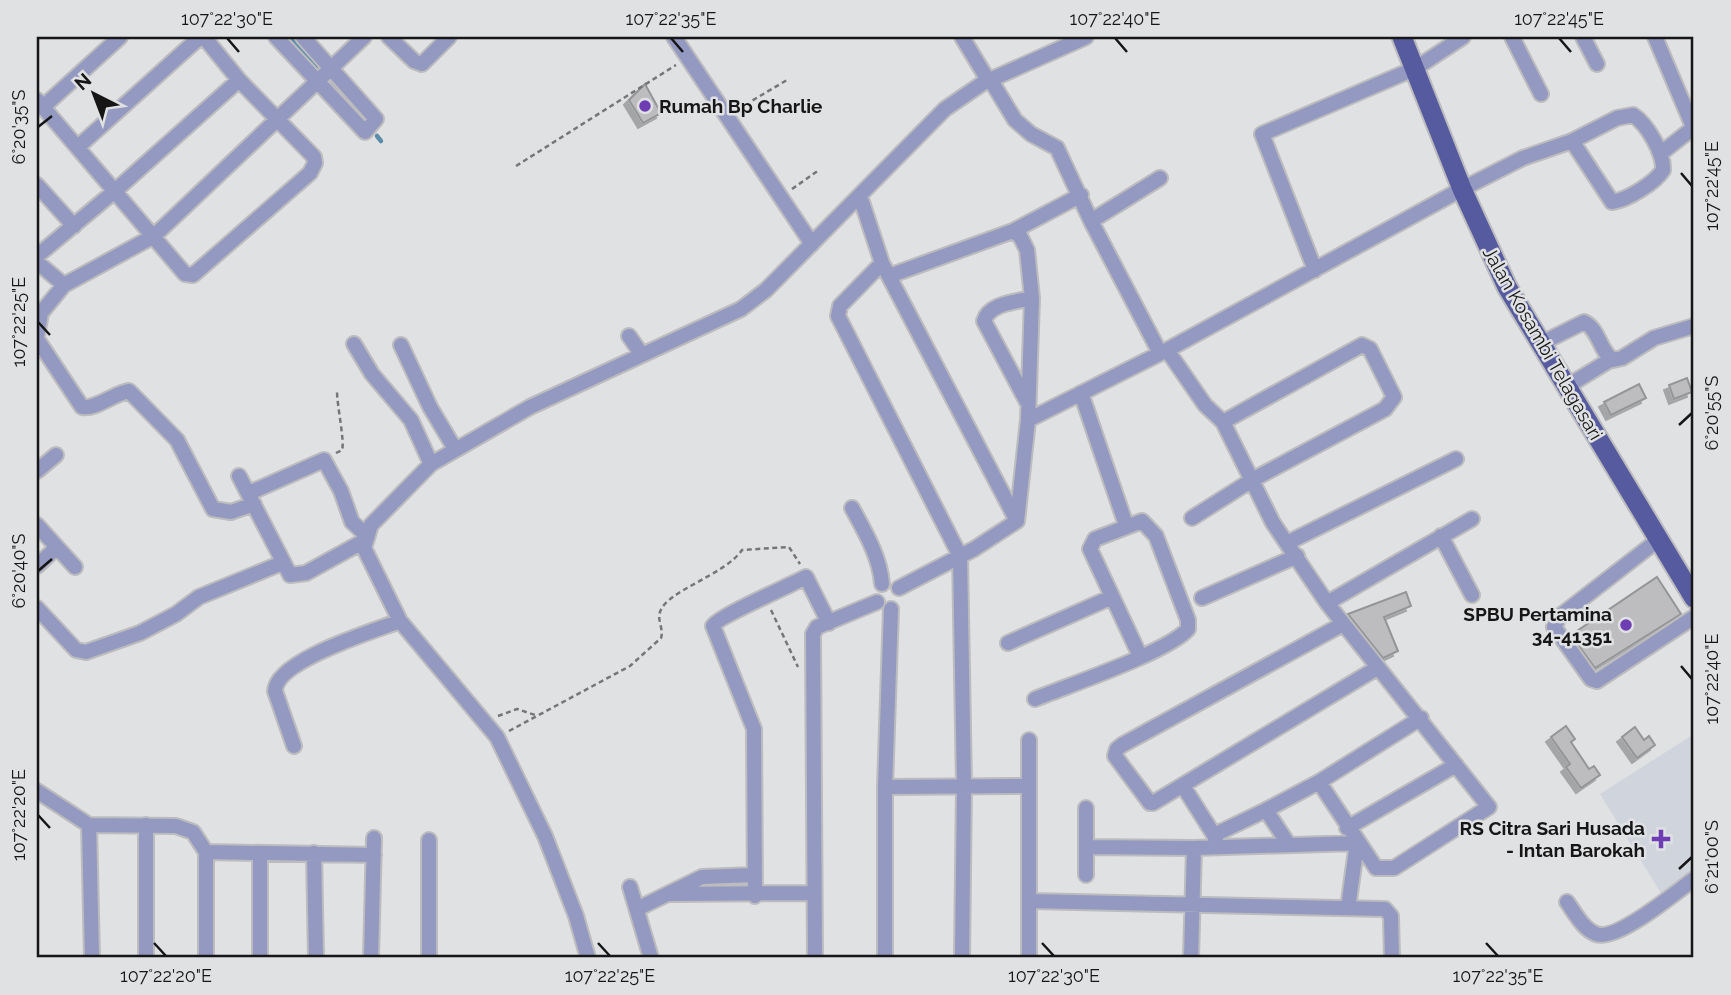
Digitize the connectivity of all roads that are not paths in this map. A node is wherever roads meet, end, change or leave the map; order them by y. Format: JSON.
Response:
{"nodes":[{"id":1,"x":120,"y":37,"type":"edge"},
{"id":2,"x":202,"y":37,"type":"edge"},
{"id":3,"x":276,"y":37,"type":"edge"},
{"id":4,"x":303,"y":37,"type":"edge"},
{"id":5,"x":364,"y":37,"type":"edge"},
{"id":6,"x":389,"y":37,"type":"edge"},
{"id":7,"x":449,"y":37,"type":"edge"},
{"id":8,"x":674,"y":37,"type":"edge"},
{"id":9,"x":962,"y":37,"type":"edge"},
{"id":10,"x":1086,"y":37,"type":"edge"},
{"id":11,"x":1402,"y":37,"type":"edge"},
{"id":12,"x":1463,"y":37,"type":"edge"},
{"id":13,"x":1512,"y":37,"type":"edge"},
{"id":14,"x":1583,"y":37,"type":"edge"},
{"id":15,"x":1655,"y":37,"type":"edge"},
{"id":16,"x":1060,"y":42,"type":"edge"},
{"id":17,"x":1597,"y":64,"type":"dead end"},
{"id":18,"x":332,"y":68,"type":"junction"},
{"id":19,"x":1416,"y":68,"type":"junction"},
{"id":20,"x":239,"y":80,"type":"junction"},
{"id":21,"x":989,"y":80,"type":"junction"},
{"id":22,"x":317,"y":82,"type":"junction"},
{"id":23,"x":1541,"y":94,"type":"dead end"},
{"id":24,"x":40,"y":103,"type":"edge"},
{"id":25,"x":277,"y":121,"type":"junction"},
{"id":26,"x":1694,"y":129,"type":"edge"},
{"id":27,"x":1572,"y":141,"type":"junction"},
{"id":28,"x":79,"y":146,"type":"junction"},
{"id":29,"x":1660,"y":154,"type":"junction"},
{"id":30,"x":1160,"y":178,"type":"dead end"},
{"id":31,"x":37,"y":185,"type":"edge"},
{"id":32,"x":1462,"y":189,"type":"junction"},
{"id":33,"x":116,"y":190,"type":"junction"},
{"id":34,"x":1082,"y":195,"type":"junction"},
{"id":35,"x":860,"y":196,"type":"junction"},
{"id":36,"x":1091,"y":221,"type":"junction"},
{"id":37,"x":74,"y":226,"type":"junction"},
{"id":38,"x":1013,"y":231,"type":"junction"},
{"id":39,"x":154,"y":236,"type":"junction"},
{"id":40,"x":813,"y":244,"type":"junction"},
{"id":41,"x":37,"y":256,"type":"edge"},
{"id":42,"x":37,"y":261,"type":"edge"},
{"id":43,"x":885,"y":270,"type":"junction"},
{"id":44,"x":1315,"y":270,"type":"junction"},
{"id":45,"x":64,"y":285,"type":"junction"},
{"id":46,"x":1032,"y":298,"type":"junction"},
{"id":47,"x":1694,"y":326,"type":"edge"},
{"id":48,"x":629,"y":336,"type":"dead end"},
{"id":49,"x":37,"y":338,"type":"edge"},
{"id":50,"x":354,"y":344,"type":"dead end"},
{"id":51,"x":1540,"y":344,"type":"junction"},
{"id":52,"x":401,"y":345,"type":"dead end"},
{"id":53,"x":1163,"y":351,"type":"junction"},
{"id":54,"x":642,"y":355,"type":"junction"},
{"id":55,"x":1611,"y":360,"type":"junction"},
{"id":56,"x":1566,"y":387,"type":"junction"},
{"id":57,"x":1082,"y":393,"type":"junction"},
{"id":58,"x":1027,"y":403,"type":"junction"},
{"id":59,"x":1028,"y":420,"type":"junction"},
{"id":60,"x":1223,"y":422,"type":"junction"},
{"id":61,"x":455,"y":449,"type":"junction"},
{"id":62,"x":56,"y":455,"type":"dead end"},
{"id":63,"x":1456,"y":459,"type":"dead end"},
{"id":64,"x":431,"y":464,"type":"junction"},
{"id":65,"x":37,"y":471,"type":"edge"},
{"id":66,"x":239,"y":476,"type":"dead end"},
{"id":67,"x":1252,"y":480,"type":"junction"},
{"id":68,"x":251,"y":499,"type":"junction"},
{"id":69,"x":852,"y":508,"type":"dead end"},
{"id":70,"x":1192,"y":518,"type":"dead end"},
{"id":71,"x":1472,"y":519,"type":"dead end"},
{"id":72,"x":1017,"y":521,"type":"junction"},
{"id":73,"x":37,"y":525,"type":"edge"},
{"id":74,"x":1126,"y":525,"type":"junction"},
{"id":75,"x":1441,"y":536,"type":"junction"},
{"id":76,"x":365,"y":538,"type":"junction"},
{"id":77,"x":1658,"y":540,"type":"junction"},
{"id":78,"x":1287,"y":543,"type":"junction"},
{"id":79,"x":57,"y":547,"type":"junction"},
{"id":80,"x":960,"y":555,"type":"junction"},
{"id":81,"x":1297,"y":556,"type":"junction"},
{"id":82,"x":282,"y":563,"type":"junction"},
{"id":83,"x":37,"y":566,"type":"edge"},
{"id":84,"x":75,"y":567,"type":"dead end"},
{"id":85,"x":883,"y":584,"type":"junction"},
{"id":86,"x":899,"y":588,"type":"junction"},
{"id":87,"x":1472,"y":595,"type":"dead end"},
{"id":88,"x":1112,"y":597,"type":"junction"},
{"id":89,"x":1202,"y":598,"type":"dead end"},
{"id":90,"x":1694,"y":598,"type":"edge"},
{"id":91,"x":877,"y":602,"type":"junction"},
{"id":92,"x":1326,"y":603,"type":"junction"},
{"id":93,"x":37,"y":608,"type":"edge"},
{"id":94,"x":891,"y":609,"type":"junction"},
{"id":95,"x":1694,"y":617,"type":"edge"},
{"id":96,"x":400,"y":621,"type":"junction"},
{"id":97,"x":828,"y":623,"type":"junction"},
{"id":98,"x":1343,"y":624,"type":"junction"},
{"id":99,"x":1008,"y":643,"type":"dead end"},
{"id":100,"x":1140,"y":656,"type":"junction"},
{"id":101,"x":1377,"y":668,"type":"junction"},
{"id":102,"x":1035,"y":699,"type":"dead end"},
{"id":103,"x":1420,"y":719,"type":"junction"},
{"id":104,"x":1029,"y":740,"type":"dead end"},
{"id":105,"x":294,"y":746,"type":"dead end"},
{"id":106,"x":1456,"y":765,"type":"junction"},
{"id":107,"x":1319,"y":782,"type":"junction"},
{"id":108,"x":964,"y":785,"type":"junction"},
{"id":109,"x":1029,"y":786,"type":"junction"},
{"id":110,"x":1183,"y":786,"type":"junction"},
{"id":111,"x":885,"y":787,"type":"junction"},
{"id":112,"x":37,"y":791,"type":"edge"},
{"id":113,"x":1086,"y":808,"type":"dead end"},
{"id":114,"x":1266,"y":810,"type":"junction"},
{"id":115,"x":89,"y":825,"type":"junction"},
{"id":116,"x":146,"y":825,"type":"junction"},
{"id":117,"x":1347,"y":828,"type":"junction"},
{"id":118,"x":374,"y":838,"type":"dead end"},
{"id":119,"x":429,"y":840,"type":"dead end"},
{"id":120,"x":1216,"y":841,"type":"junction"},
{"id":121,"x":1357,"y":843,"type":"junction"},
{"id":122,"x":1289,"y":845,"type":"junction"},
{"id":123,"x":1086,"y":847,"type":"junction"},
{"id":124,"x":1194,"y":848,"type":"junction"},
{"id":125,"x":206,"y":852,"type":"junction"},
{"id":126,"x":260,"y":853,"type":"junction"},
{"id":127,"x":314,"y":853,"type":"junction"},
{"id":128,"x":374,"y":855,"type":"junction"},
{"id":129,"x":754,"y":875,"type":"junction"},
{"id":130,"x":1086,"y":875,"type":"dead end"},
{"id":131,"x":1694,"y":879,"type":"edge"},
{"id":132,"x":630,"y":887,"type":"dead end"},
{"id":133,"x":814,"y":893,"type":"junction"},
{"id":134,"x":669,"y":894,"type":"junction"},
{"id":135,"x":755,"y":895,"type":"junction"},
{"id":136,"x":1030,"y":901,"type":"junction"},
{"id":137,"x":1567,"y":902,"type":"dead end"},
{"id":138,"x":1192,"y":906,"type":"junction"},
{"id":139,"x":639,"y":908,"type":"junction"},
{"id":140,"x":1348,"y":908,"type":"junction"},
{"id":141,"x":92,"y":958,"type":"edge"},
{"id":142,"x":146,"y":958,"type":"edge"},
{"id":143,"x":206,"y":958,"type":"edge"},
{"id":144,"x":260,"y":958,"type":"edge"},
{"id":145,"x":316,"y":958,"type":"edge"},
{"id":146,"x":371,"y":958,"type":"edge"},
{"id":147,"x":429,"y":958,"type":"edge"},
{"id":148,"x":588,"y":958,"type":"edge"},
{"id":149,"x":651,"y":958,"type":"edge"},
{"id":150,"x":815,"y":958,"type":"edge"},
{"id":151,"x":886,"y":958,"type":"edge"},
{"id":152,"x":962,"y":958,"type":"edge"},
{"id":153,"x":1028,"y":958,"type":"edge"},
{"id":154,"x":1191,"y":958,"type":"edge"},
{"id":155,"x":1392,"y":958,"type":"edge"}],
"edges":[{"from":1,"to":24,"type":"street"},
{"from":2,"to":20,"type":"street"},
{"from":2,"to":28,"type":"street"},
{"from":3,"to":22,"type":"street"},
{"from":4,"to":18,"type":"street"},
{"from":5,"to":18,"type":"street"},
{"from":6,"to":7,"type":"street"},
{"from":8,"to":40,"type":"street"},
{"from":9,"to":21,"type":"street"},
{"from":10,"to":16,"type":"street"},
{"from":11,"to":19,"type":"main road","name":"Jalan Kosambi Telagasari"},
{"from":12,"to":19,"type":"street"},
{"from":13,"to":23,"type":"street"},
{"from":14,"to":17,"type":"street"},
{"from":15,"to":26,"type":"street"},
{"from":16,"to":21,"type":"street"},
{"from":18,"to":22,"type":"street"},
{"from":18,"to":22,"type":"street"},
{"from":19,"to":32,"type":"main road","name":"Jalan Kosambi Telagasari"},
{"from":19,"to":44,"type":"street"},
{"from":20,"to":25,"type":"street"},
{"from":20,"to":33,"type":"street"},
{"from":21,"to":34,"type":"street"},
{"from":21,"to":35,"type":"street"},
{"from":22,"to":25,"type":"street"},
{"from":24,"to":28,"type":"street"},
{"from":25,"to":39,"type":"street"},
{"from":25,"to":39,"type":"street"},
{"from":26,"to":29,"type":"street"},
{"from":27,"to":29,"type":"street"},
{"from":27,"to":29,"type":"street"},
{"from":27,"to":32,"type":"street"},
{"from":28,"to":33,"type":"street"},
{"from":30,"to":36,"type":"street"},
{"from":31,"to":37,"type":"street"},
{"from":32,"to":44,"type":"street"},
{"from":32,"to":51,"type":"main road","name":"Jalan Kosambi Telagasari"},
{"from":33,"to":37,"type":"street"},
{"from":33,"to":39,"type":"street"},
{"from":34,"to":36,"type":"street"},
{"from":34,"to":38,"type":"street"},
{"from":35,"to":40,"type":"street"},
{"from":35,"to":43,"type":"street"},
{"from":36,"to":53,"type":"street"},
{"from":37,"to":41,"type":"street"},
{"from":38,"to":43,"type":"street"},
{"from":38,"to":46,"type":"street"},
{"from":39,"to":45,"type":"street"},
{"from":40,"to":54,"type":"street"},
{"from":42,"to":45,"type":"street"},
{"from":43,"to":72,"type":"street"},
{"from":43,"to":80,"type":"street"},
{"from":44,"to":53,"type":"street"},
{"from":45,"to":49,"type":"street"},
{"from":46,"to":58,"type":"street"},
{"from":46,"to":58,"type":"street"},
{"from":47,"to":55,"type":"street"},
{"from":48,"to":54,"type":"street"},
{"from":49,"to":68,"type":"street"},
{"from":50,"to":64,"type":"street"},
{"from":51,"to":55,"type":"street"},
{"from":51,"to":56,"type":"main road","name":"Jalan Kosambi Telagasari"},
{"from":52,"to":61,"type":"street"},
{"from":53,"to":57,"type":"street"},
{"from":53,"to":60,"type":"street"},
{"from":54,"to":61,"type":"street"},
{"from":55,"to":56,"type":"street"},
{"from":56,"to":77,"type":"main road","name":"Jalan Kosambi Telagasari"},
{"from":57,"to":59,"type":"street"},
{"from":57,"to":74,"type":"street"},
{"from":58,"to":59,"type":"street"},
{"from":59,"to":72,"type":"street"},
{"from":60,"to":67,"type":"street"},
{"from":60,"to":67,"type":"street"},
{"from":61,"to":64,"type":"street"},
{"from":62,"to":65,"type":"street"},
{"from":63,"to":78,"type":"street"},
{"from":64,"to":76,"type":"street"},
{"from":66,"to":68,"type":"street"},
{"from":67,"to":70,"type":"street"},
{"from":67,"to":78,"type":"street"},
{"from":68,"to":76,"type":"street"},
{"from":68,"to":82,"type":"street"},
{"from":69,"to":85,"type":"street"},
{"from":71,"to":75,"type":"street"},
{"from":72,"to":80,"type":"street"},
{"from":73,"to":79,"type":"street"},
{"from":74,"to":88,"type":"street"},
{"from":74,"to":100,"type":"street"},
{"from":75,"to":87,"type":"street"},
{"from":75,"to":92,"type":"street"},
{"from":76,"to":82,"type":"street"},
{"from":76,"to":96,"type":"street"},
{"from":77,"to":90,"type":"main road","name":"Jalan Kosambi Telagasari"},
{"from":77,"to":95,"type":"street"},
{"from":78,"to":81,"type":"street"},
{"from":79,"to":83,"type":"street"},
{"from":79,"to":84,"type":"street"},
{"from":80,"to":86,"type":"street"},
{"from":80,"to":108,"type":"street"},
{"from":81,"to":89,"type":"street"},
{"from":81,"to":92,"type":"street"},
{"from":82,"to":93,"type":"street"},
{"from":85,"to":86,"type":"street"},
{"from":85,"to":91,"type":"street"},
{"from":86,"to":94,"type":"street"},
{"from":88,"to":99,"type":"street"},
{"from":88,"to":100,"type":"street"},
{"from":91,"to":94,"type":"street"},
{"from":91,"to":97,"type":"street"},
{"from":92,"to":98,"type":"street"},
{"from":94,"to":111,"type":"street"},
{"from":96,"to":105,"type":"street"},
{"from":96,"to":148,"type":"street"},
{"from":97,"to":129,"type":"street"},
{"from":97,"to":133,"type":"street"},
{"from":98,"to":101,"type":"street"},
{"from":98,"to":110,"type":"street"},
{"from":100,"to":102,"type":"street"},
{"from":101,"to":103,"type":"street"},
{"from":101,"to":110,"type":"street"},
{"from":103,"to":106,"type":"street"},
{"from":103,"to":107,"type":"street"},
{"from":104,"to":109,"type":"street"},
{"from":106,"to":117,"type":"street"},
{"from":106,"to":121,"type":"street"},
{"from":107,"to":114,"type":"street"},
{"from":107,"to":117,"type":"street"},
{"from":108,"to":109,"type":"street"},
{"from":108,"to":111,"type":"street"},
{"from":108,"to":152,"type":"street"},
{"from":109,"to":136,"type":"street"},
{"from":110,"to":120,"type":"street"},
{"from":111,"to":151,"type":"street"},
{"from":112,"to":115,"type":"street"},
{"from":113,"to":123,"type":"street"},
{"from":114,"to":120,"type":"street"},
{"from":114,"to":122,"type":"street"},
{"from":115,"to":116,"type":"street"},
{"from":115,"to":141,"type":"street"},
{"from":116,"to":125,"type":"street"},
{"from":116,"to":142,"type":"street"},
{"from":117,"to":121,"type":"street"},
{"from":118,"to":128,"type":"street"},
{"from":119,"to":147,"type":"street"},
{"from":120,"to":122,"type":"street"},
{"from":120,"to":124,"type":"street"},
{"from":121,"to":122,"type":"street"},
{"from":121,"to":140,"type":"street"},
{"from":123,"to":124,"type":"street"},
{"from":123,"to":130,"type":"street"},
{"from":124,"to":138,"type":"street"},
{"from":125,"to":126,"type":"street"},
{"from":125,"to":143,"type":"street"},
{"from":126,"to":127,"type":"street"},
{"from":126,"to":144,"type":"street"},
{"from":127,"to":128,"type":"street"},
{"from":127,"to":145,"type":"street"},
{"from":128,"to":146,"type":"street"},
{"from":129,"to":134,"type":"street"},
{"from":129,"to":135,"type":"street"},
{"from":131,"to":137,"type":"street"},
{"from":132,"to":139,"type":"street"},
{"from":133,"to":135,"type":"street"},
{"from":133,"to":150,"type":"street"},
{"from":134,"to":135,"type":"street"},
{"from":134,"to":139,"type":"street"},
{"from":136,"to":138,"type":"street"},
{"from":136,"to":153,"type":"street"},
{"from":138,"to":140,"type":"street"},
{"from":138,"to":154,"type":"street"},
{"from":139,"to":149,"type":"street"},
{"from":140,"to":155,"type":"street"}]}
